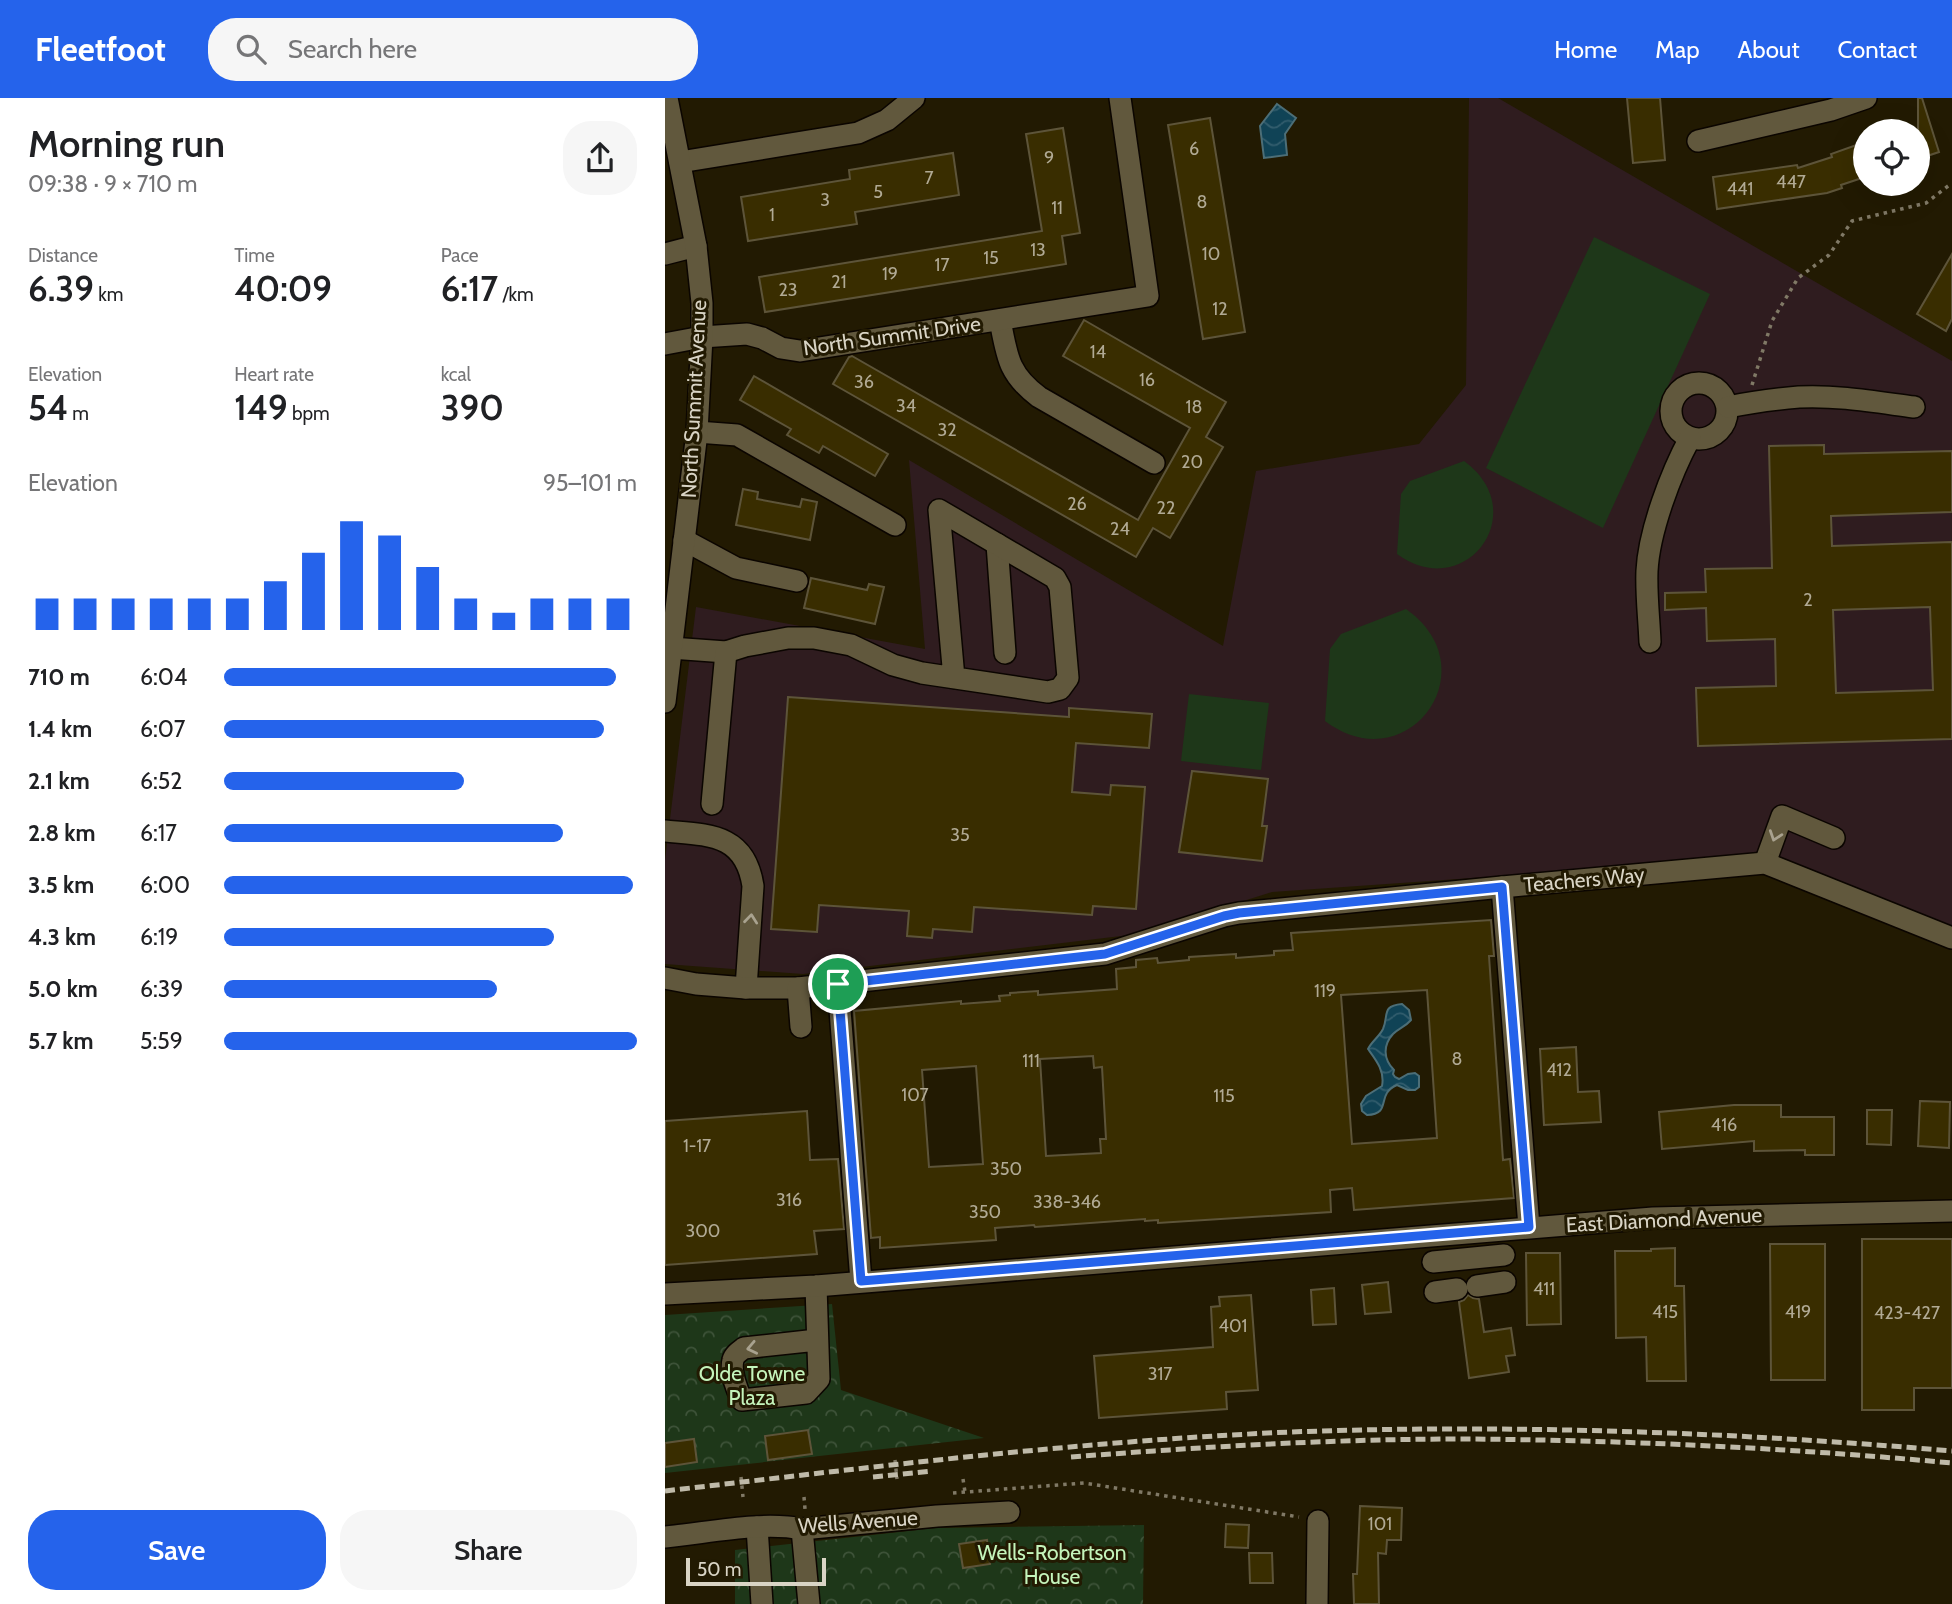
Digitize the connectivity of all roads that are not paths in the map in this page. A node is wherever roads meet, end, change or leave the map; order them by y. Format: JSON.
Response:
{"nodes":[{"id":1,"x":667,"y":98,"type":"edge"},
{"id":2,"x":914,"y":98,"type":"edge"},
{"id":3,"x":1120,"y":98,"type":"edge"},
{"id":4,"x":1866,"y":98,"type":"edge"},
{"id":5,"x":1699,"y":141,"type":"dead end"},
{"id":6,"x":680,"y":162,"type":"junction"},
{"id":7,"x":696,"y":246,"type":"junction"},
{"id":8,"x":665,"y":254,"type":"edge"},
{"id":9,"x":1000,"y":320,"type":"junction"},
{"id":10,"x":702,"y":337,"type":"junction"},
{"id":11,"x":665,"y":344,"type":"edge"},
{"id":12,"x":1737,"y":405,"type":"junction"},
{"id":13,"x":1914,"y":407,"type":"dead end"},
{"id":14,"x":697,"y":432,"type":"junction"},
{"id":15,"x":1689,"y":438,"type":"junction"},
{"id":16,"x":1154,"y":463,"type":"dead end"},
{"id":17,"x":895,"y":525,"type":"dead end"},
{"id":18,"x":678,"y":528,"type":"edge"},
{"id":19,"x":997,"y":544,"type":"junction"},
{"id":20,"x":797,"y":581,"type":"dead end"},
{"id":21,"x":1650,"y":642,"type":"dead end"},
{"id":22,"x":668,"y":648,"type":"edge"},
{"id":23,"x":726,"y":652,"type":"junction"},
{"id":24,"x":1005,"y":653,"type":"dead end"},
{"id":25,"x":954,"y":678,"type":"junction"},
{"id":26,"x":665,"y":702,"type":"edge"},
{"id":27,"x":712,"y":804,"type":"dead end"},
{"id":28,"x":665,"y":831,"type":"edge"},
{"id":29,"x":1835,"y":838,"type":"dead end"},
{"id":30,"x":1765,"y":863,"type":"junction"},
{"id":31,"x":1502,"y":887,"type":"junction"},
{"id":32,"x":1952,"y":938,"type":"edge"},
{"id":33,"x":665,"y":978,"type":"edge"},
{"id":34,"x":838,"y":984,"type":"junction"},
{"id":35,"x":746,"y":988,"type":"junction"},
{"id":36,"x":798,"y":988,"type":"junction"},
{"id":37,"x":801,"y":1027,"type":"dead end"},
{"id":38,"x":1952,"y":1211,"type":"edge"},
{"id":39,"x":1529,"y":1227,"type":"junction"},
{"id":40,"x":1504,"y":1255,"type":"dead end"},
{"id":41,"x":1433,"y":1262,"type":"dead end"},
{"id":42,"x":861,"y":1281,"type":"junction"},
{"id":43,"x":1505,"y":1282,"type":"dead end"},
{"id":44,"x":815,"y":1286,"type":"junction"},
{"id":45,"x":1435,"y":1292,"type":"dead end"},
{"id":46,"x":665,"y":1294,"type":"edge"},
{"id":47,"x":817,"y":1340,"type":"dead end"},
{"id":48,"x":1009,"y":1513,"type":"dead end"},
{"id":49,"x":1318,"y":1521,"type":"road end"},
{"id":50,"x":757,"y":1527,"type":"junction"},
{"id":51,"x":802,"y":1530,"type":"junction"},
{"id":52,"x":665,"y":1537,"type":"edge"},
{"id":53,"x":762,"y":1604,"type":"edge"},
{"id":54,"x":809,"y":1604,"type":"edge"},
{"id":55,"x":1317,"y":1604,"type":"edge"}],
"edges":[{"from":1,"to":6,"type":"street","name":"North Summit Avenue"},
{"from":2,"to":6,"type":"street"},
{"from":3,"to":9,"type":"street","name":"North Summit Drive"},
{"from":4,"to":5,"type":"street"},
{"from":6,"to":7,"type":"street","name":"North Summit Avenue"},
{"from":7,"to":8,"type":"street"},
{"from":7,"to":10,"type":"street","name":"North Summit Avenue"},
{"from":9,"to":10,"type":"street","name":"North Summit Drive"},
{"from":9,"to":16,"type":"street","name":"North Summit Drive"},
{"from":10,"to":11,"type":"street","name":"North Summit Drive"},
{"from":10,"to":14,"type":"street","name":"North Summit Avenue"},
{"from":12,"to":13,"type":"street"},
{"from":12,"to":15,"type":"street"},
{"from":12,"to":15,"type":"street"},
{"from":14,"to":17,"type":"street"},
{"from":14,"to":18,"type":"street","name":"North Summit Avenue"},
{"from":15,"to":21,"type":"street"},
{"from":18,"to":20,"type":"street"},
{"from":18,"to":22,"type":"street","name":"North Summit Avenue"},
{"from":19,"to":24,"type":"street"},
{"from":19,"to":25,"type":"street"},
{"from":19,"to":25,"type":"street"},
{"from":22,"to":23,"type":"street"},
{"from":22,"to":26,"type":"street","name":"North Summit Avenue"},
{"from":23,"to":25,"type":"street"},
{"from":23,"to":27,"type":"street"},
{"from":35,"to":28,"type":"street","one_way":true},
{"from":29,"to":30,"type":"street","one_way":true},
{"from":30,"to":31,"type":"street","name":"Teachers Way"},
{"from":30,"to":32,"type":"street","name":"Teachers Way"},
{"from":31,"to":34,"type":"street","name":"Teachers Way"},
{"from":31,"to":39,"type":"street"},
{"from":33,"to":35,"type":"street","name":"Teachers Way"},
{"from":34,"to":36,"type":"street","name":"Teachers Way"},
{"from":34,"to":42,"type":"street"},
{"from":35,"to":36,"type":"street","name":"Teachers Way"},
{"from":36,"to":37,"type":"street"},
{"from":38,"to":39,"type":"street","name":"East Diamond Avenue"},
{"from":39,"to":42,"type":"street","name":"East Diamond Avenue"},
{"from":40,"to":41,"type":"street"},
{"from":42,"to":44,"type":"street","name":"East Diamond Avenue"},
{"from":43,"to":45,"type":"street"},
{"from":44,"to":46,"type":"street","name":"East Diamond Avenue"},
{"from":44,"to":47,"type":"street"},
{"from":48,"to":51,"type":"street","name":"Wells Avenue"},
{"from":49,"to":55,"type":"street"},
{"from":50,"to":51,"type":"street","name":"Wells Avenue"},
{"from":50,"to":52,"type":"street","name":"Wells Avenue"},
{"from":50,"to":53,"type":"street"},
{"from":51,"to":54,"type":"street"}]}
